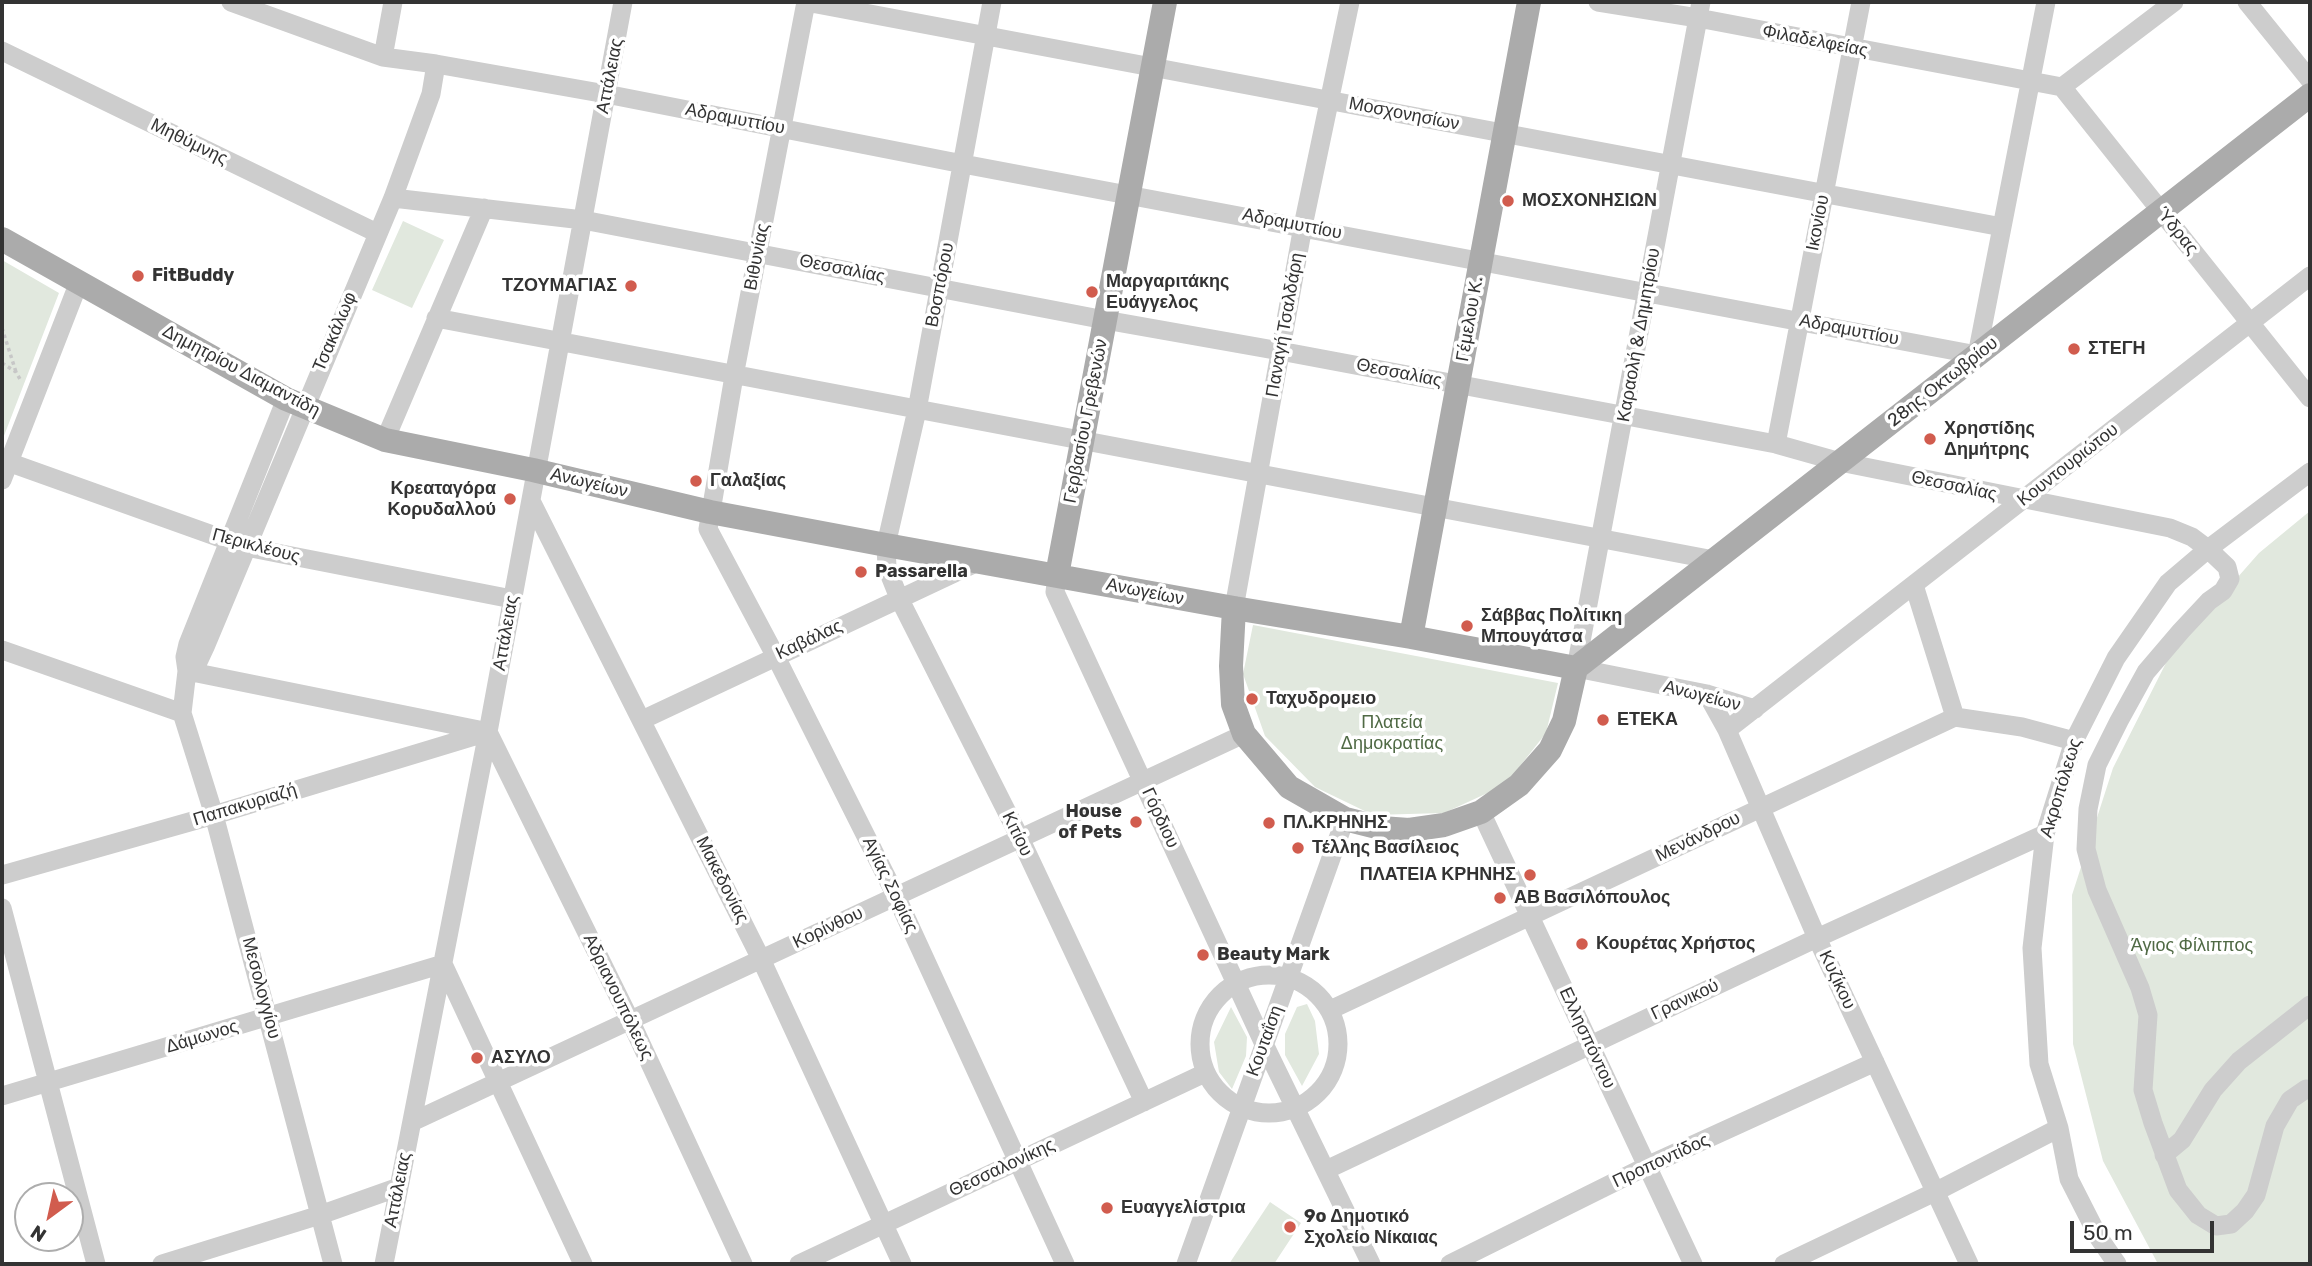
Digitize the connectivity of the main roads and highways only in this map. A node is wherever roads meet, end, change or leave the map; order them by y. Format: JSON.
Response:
{"nodes":[{"id":1,"x":1165,"y":2,"type":"edge"},
{"id":2,"x":1529,"y":2,"type":"edge"},
{"id":3,"x":2310,"y":95,"type":"edge"},
{"id":4,"x":2,"y":239,"type":"edge"},
{"id":5,"x":536,"y":470,"type":"joint"},
{"id":6,"x":1056,"y":584,"type":"junction"},
{"id":7,"x":1234,"y":608,"type":"junction"},
{"id":8,"x":1411,"y":637,"type":"junction"},
{"id":9,"x":1576,"y":668,"type":"junction"}],
"edges":[{"from":1,"to":6,"type":"main road","name":"Γερβασίου Γρεβενών"},
{"from":2,"to":8,"type":"main road","name":"Γέμελου Κ."},
{"from":3,"to":9,"type":"main road","name":"28ης Οκτωβρίου"},
{"from":4,"to":5,"type":"main road","name":"Δημητρίου Διαμαντίδη"},
{"from":5,"to":6,"type":"main road","name":"Ανωγείων"},
{"from":6,"to":7,"type":"main road","name":"Ανωγείων"},
{"from":7,"to":8,"type":"main road","name":"Ανωγείων"},
{"from":7,"to":9,"type":"main road"},
{"from":8,"to":9,"type":"main road","name":"Ανωγείων"}]}
